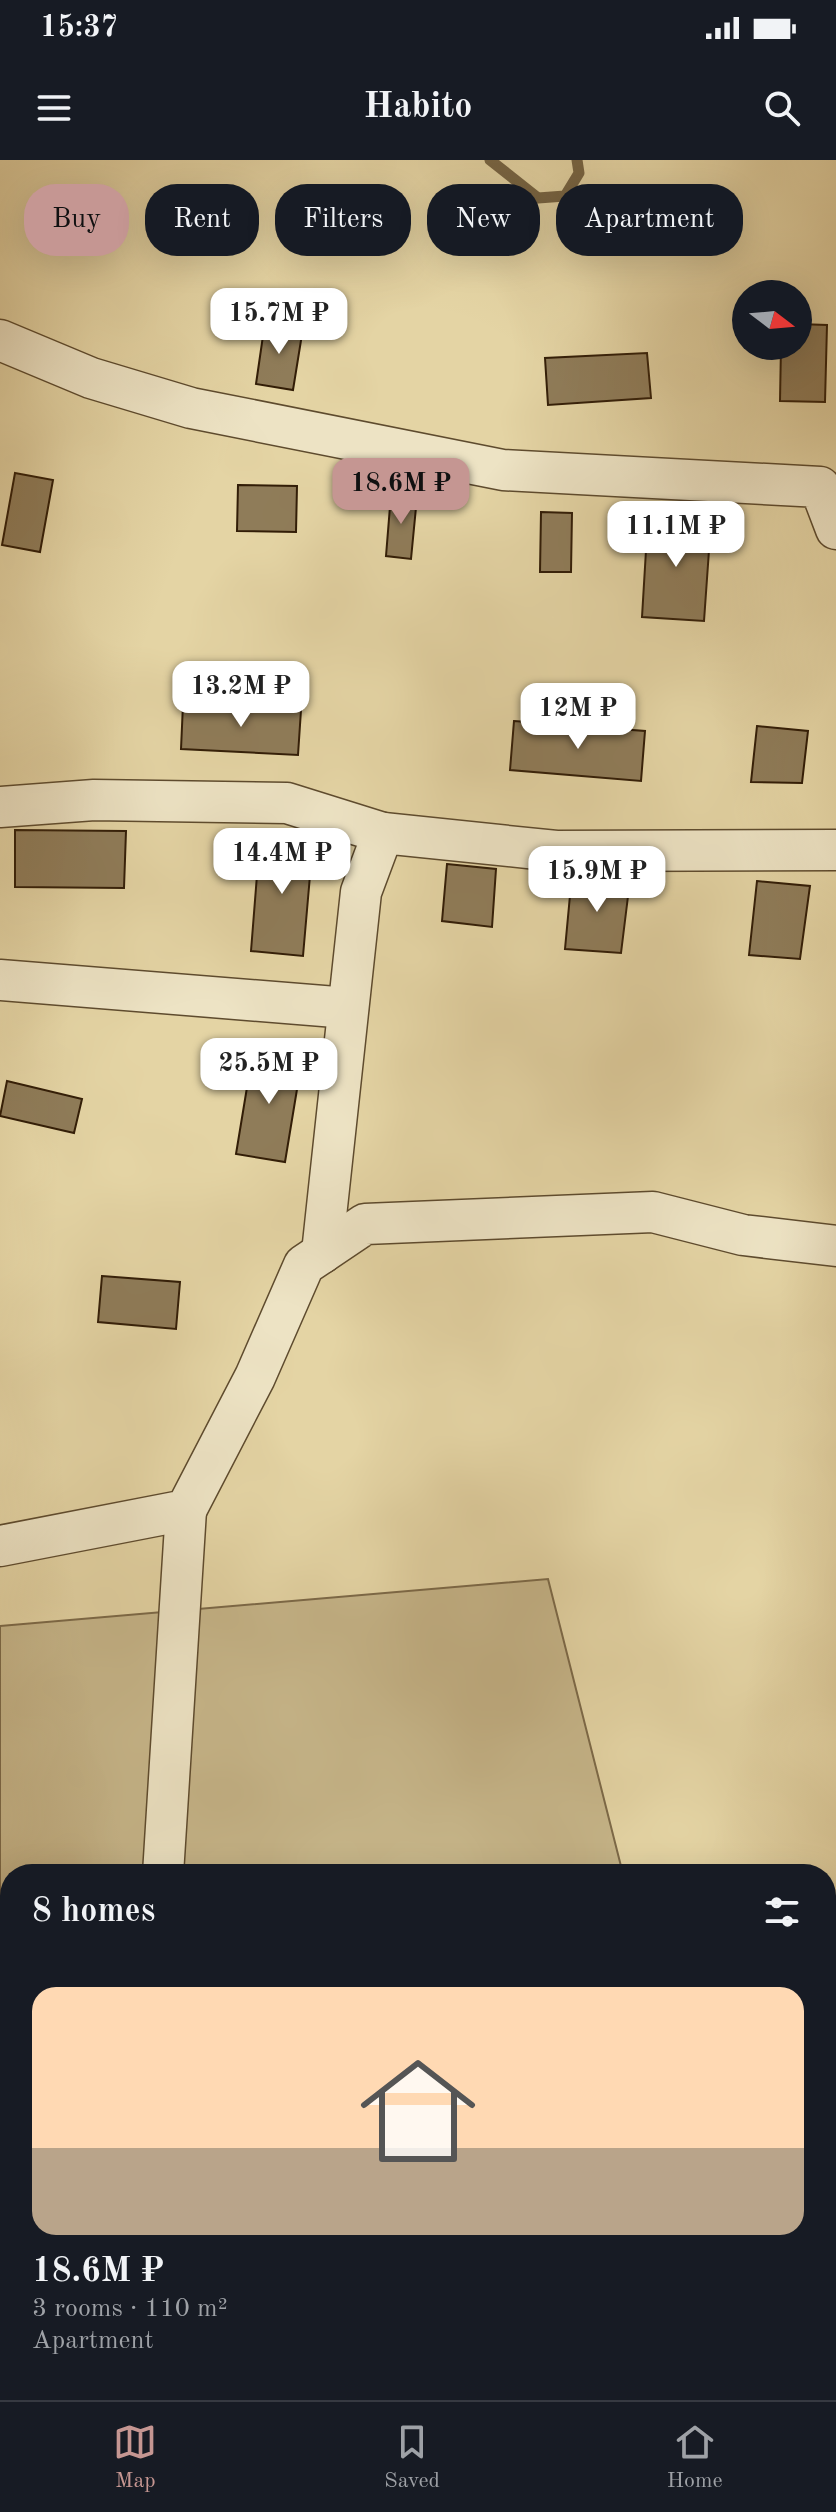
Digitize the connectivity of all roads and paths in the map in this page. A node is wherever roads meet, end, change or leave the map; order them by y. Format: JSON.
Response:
{"nodes":[{"id":1,"x":0,"y":340,"type":"edge"},
{"id":2,"x":828,"y":480,"type":"edge"},
{"id":3,"x":836,"y":529,"type":"edge"},
{"id":4,"x":0,"y":807,"type":"edge"},
{"id":5,"x":383,"y":833,"type":"junction"},
{"id":6,"x":836,"y":850,"type":"edge"},
{"id":7,"x":0,"y":980,"type":"edge"},
{"id":8,"x":348,"y":1008,"type":"junction"},
{"id":9,"x":836,"y":1246,"type":"edge"},
{"id":10,"x":322,"y":1253,"type":"junction"},
{"id":11,"x":186,"y":1510,"type":"junction"},
{"id":12,"x":0,"y":1546,"type":"edge"},
{"id":13,"x":164,"y":1864,"type":"edge"}],
"edges":[{"from":1,"to":2,"type":"street"},
{"from":2,"to":3,"type":"street"},
{"from":4,"to":5,"type":"street"},
{"from":5,"to":6,"type":"street"},
{"from":5,"to":8,"type":"street"},
{"from":7,"to":8,"type":"street"},
{"from":8,"to":10,"type":"street"},
{"from":9,"to":10,"type":"street"},
{"from":10,"to":11,"type":"street"},
{"from":11,"to":12,"type":"street"},
{"from":11,"to":13,"type":"street"}]}
